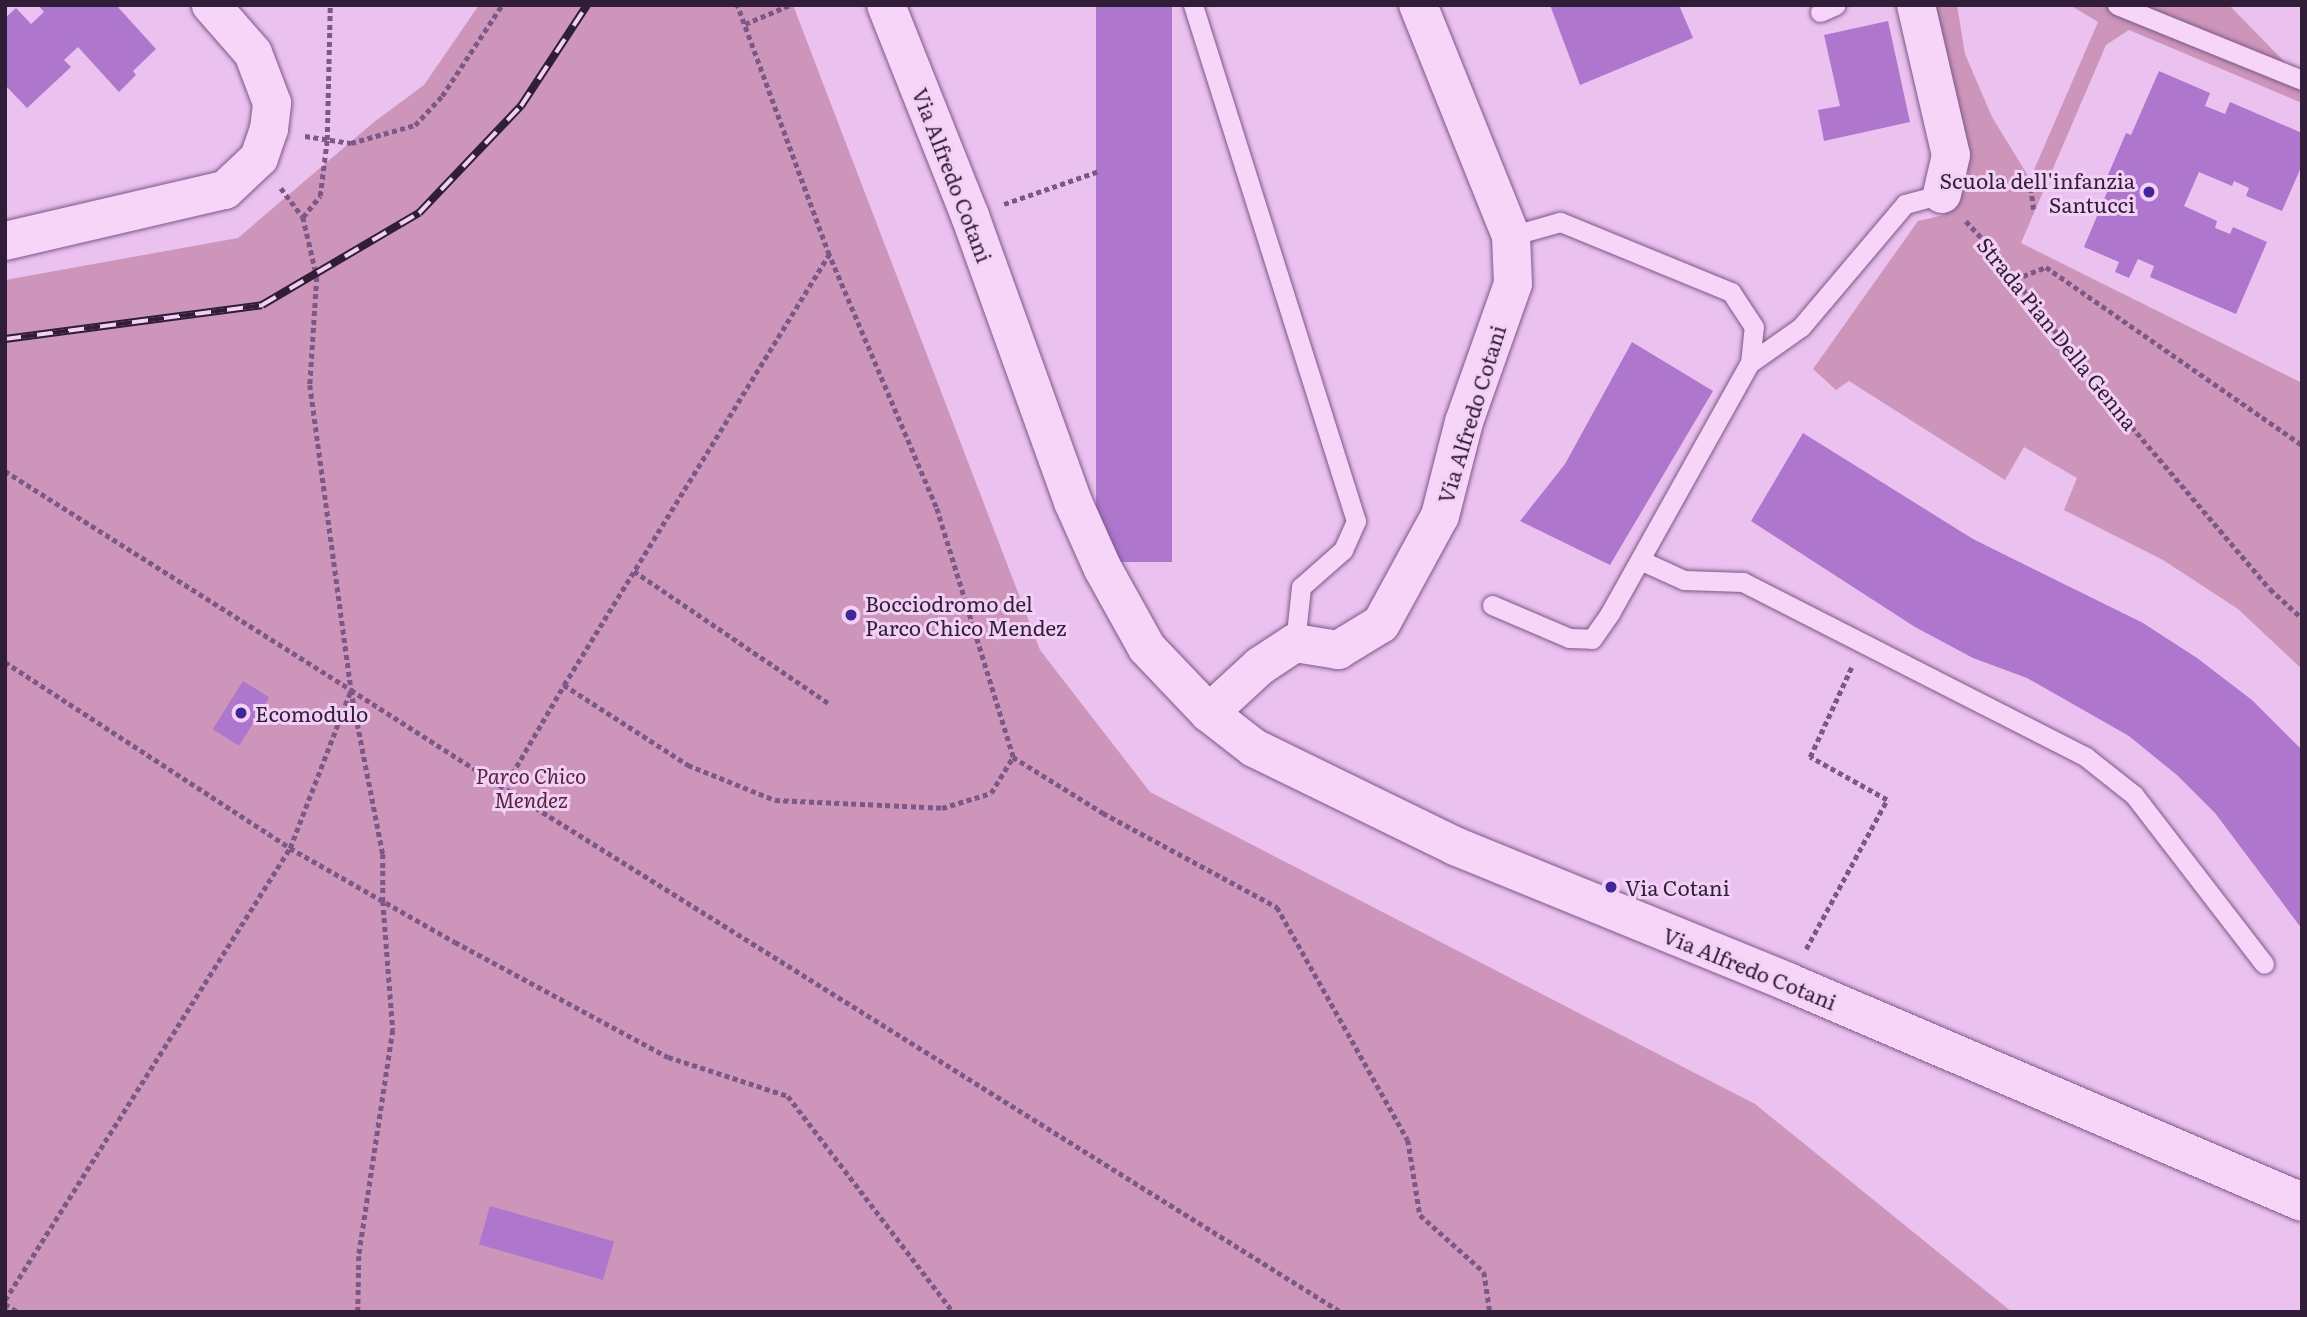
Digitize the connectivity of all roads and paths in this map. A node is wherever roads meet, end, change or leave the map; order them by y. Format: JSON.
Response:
{"nodes":[{"id":1,"x":211,"y":5,"type":"edge"},
{"id":2,"x":330,"y":5,"type":"edge"},
{"id":3,"x":502,"y":5,"type":"edge"},
{"id":4,"x":737,"y":5,"type":"edge"},
{"id":5,"x":790,"y":5,"type":"edge"},
{"id":6,"x":886,"y":5,"type":"edge"},
{"id":7,"x":1193,"y":5,"type":"edge"},
{"id":8,"x":1418,"y":5,"type":"edge"},
{"id":9,"x":1916,"y":5,"type":"edge"},
{"id":10,"x":2117,"y":5,"type":"edge"},
{"id":11,"x":745,"y":24,"type":"junction"},
{"id":12,"x":2302,"y":80,"type":"edge"},
{"id":13,"x":327,"y":140,"type":"junction"},
{"id":14,"x":264,"y":144,"type":"junction"},
{"id":15,"x":1099,"y":171,"type":"dead end"},
{"id":16,"x":2030,"y":179,"type":"dead end"},
{"id":17,"x":1942,"y":194,"type":"junction"},
{"id":18,"x":998,"y":206,"type":"dead end"},
{"id":19,"x":2034,"y":213,"type":"dead end"},
{"id":20,"x":303,"y":217,"type":"junction"},
{"id":21,"x":1511,"y":236,"type":"junction"},
{"id":22,"x":5,"y":241,"type":"edge"},
{"id":23,"x":829,"y":255,"type":"junction"},
{"id":24,"x":2015,"y":279,"type":"junction"},
{"id":25,"x":1749,"y":363,"type":"junction"},
{"id":26,"x":2302,"y":445,"type":"edge"},
{"id":27,"x":5,"y":471,"type":"edge"},
{"id":28,"x":1640,"y":560,"type":"junction"},
{"id":29,"x":634,"y":571,"type":"junction"},
{"id":30,"x":1492,"y":605,"type":"dead end"},
{"id":31,"x":2302,"y":618,"type":"edge"},
{"id":32,"x":1295,"y":643,"type":"junction"},
{"id":33,"x":1863,"y":643,"type":"junction"},
{"id":34,"x":5,"y":662,"type":"edge"},
{"id":35,"x":564,"y":685,"type":"junction"},
{"id":36,"x":351,"y":690,"type":"junction"},
{"id":37,"x":828,"y":703,"type":"dead end"},
{"id":38,"x":1209,"y":713,"type":"junction"},
{"id":39,"x":1013,"y":757,"type":"junction"},
{"id":40,"x":484,"y":775,"type":"junction"},
{"id":41,"x":290,"y":848,"type":"junction"},
{"id":42,"x":383,"y":901,"type":"junction"},
{"id":43,"x":1804,"y":952,"type":"dead end"},
{"id":44,"x":2264,"y":964,"type":"dead end"},
{"id":45,"x":2302,"y":1202,"type":"edge"},
{"id":46,"x":5,"y":1302,"type":"edge"},
{"id":47,"x":18,"y":1312,"type":"edge"},
{"id":48,"x":358,"y":1312,"type":"edge"},
{"id":49,"x":953,"y":1312,"type":"edge"},
{"id":50,"x":1341,"y":1312,"type":"edge"},
{"id":51,"x":1490,"y":1312,"type":"edge"}],
"edges":[{"from":1,"to":14,"type":"street"},
{"from":2,"to":13,"type":"path"},
{"from":3,"to":13,"type":"path"},
{"from":4,"to":11,"type":"path"},
{"from":5,"to":11,"type":"path"},
{"from":6,"to":38,"type":"street","name":"Via Alfredo Cotani"},
{"from":7,"to":32,"type":"lane"},
{"from":8,"to":21,"type":"street","name":"Via Alfredo Cotani"},
{"from":9,"to":17,"type":"street"},
{"from":10,"to":12,"type":"lane"},
{"from":11,"to":23,"type":"path"},
{"from":13,"to":14,"type":"path"},
{"from":13,"to":20,"type":"path"},
{"from":14,"to":20,"type":"path"},
{"from":14,"to":22,"type":"street"},
{"from":15,"to":18,"type":"path"},
{"from":16,"to":19,"type":"path"},
{"from":17,"to":24,"type":"path","name":"Strada Pian Della Genna"},
{"from":17,"to":25,"type":"lane"},
{"from":20,"to":36,"type":"path"},
{"from":21,"to":25,"type":"lane"},
{"from":21,"to":32,"type":"street","name":"Via Alfredo Cotani"},
{"from":23,"to":29,"type":"path"},
{"from":23,"to":39,"type":"path"},
{"from":24,"to":26,"type":"path"},
{"from":24,"to":31,"type":"path","name":"Strada Pian Della Genna"},
{"from":25,"to":28,"type":"lane"},
{"from":27,"to":36,"type":"path"},
{"from":28,"to":30,"type":"lane"},
{"from":28,"to":33,"type":"lane"},
{"from":29,"to":35,"type":"path"},
{"from":29,"to":37,"type":"path"},
{"from":32,"to":38,"type":"street"},
{"from":33,"to":43,"type":"path"},
{"from":33,"to":44,"type":"lane"},
{"from":34,"to":41,"type":"path"},
{"from":35,"to":39,"type":"path"},
{"from":35,"to":40,"type":"path"},
{"from":36,"to":40,"type":"path"},
{"from":36,"to":41,"type":"path"},
{"from":36,"to":42,"type":"path"},
{"from":38,"to":45,"type":"street","name":"Via Alfredo Cotani"},
{"from":39,"to":51,"type":"path"},
{"from":40,"to":50,"type":"path"},
{"from":41,"to":42,"type":"path"},
{"from":41,"to":46,"type":"path"},
{"from":42,"to":48,"type":"path"},
{"from":42,"to":49,"type":"path"},
{"from":46,"to":47,"type":"path"}]}
